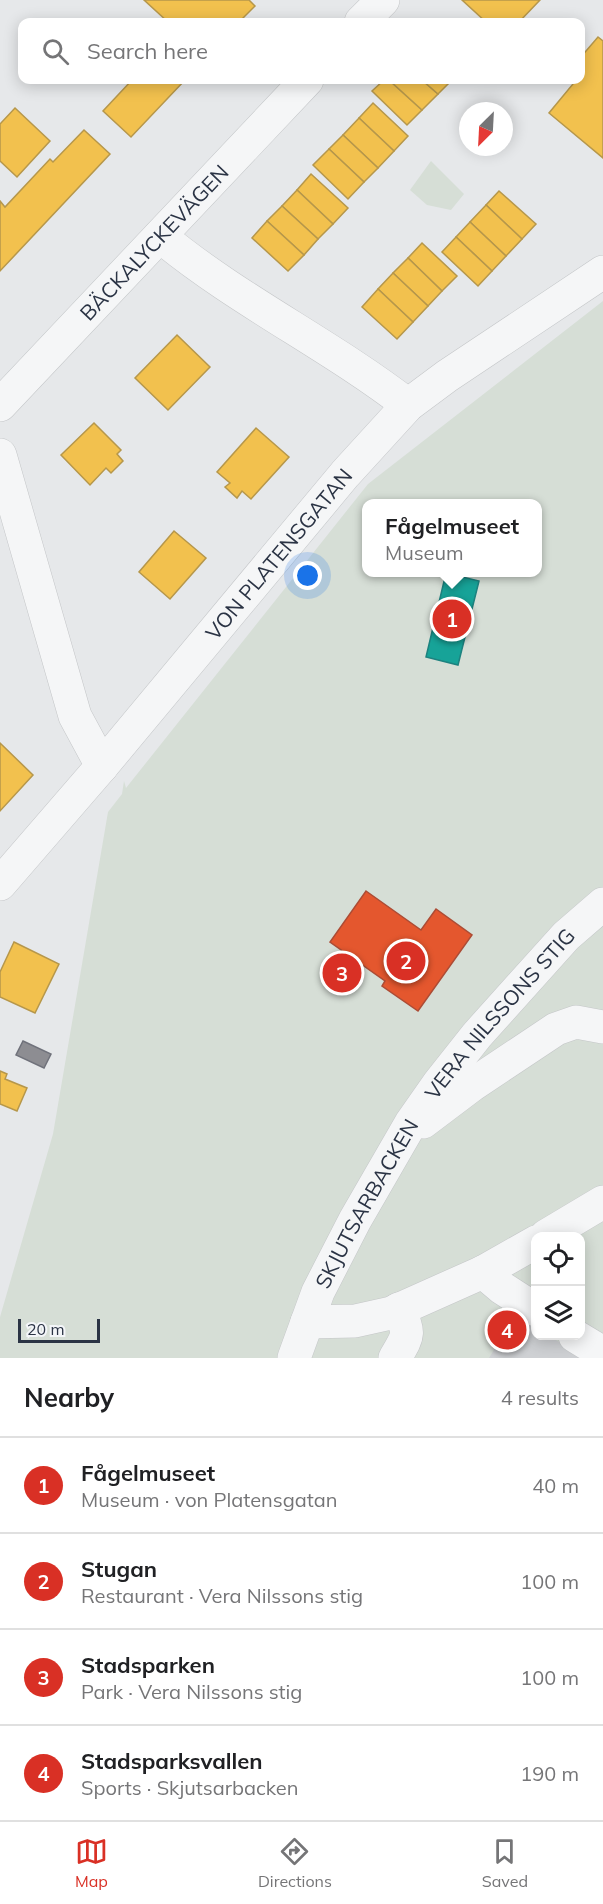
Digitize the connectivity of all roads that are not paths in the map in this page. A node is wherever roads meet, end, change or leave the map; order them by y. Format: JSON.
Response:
{"nodes":[{"id":1,"x":383,"y":0,"type":"edge"},
{"id":2,"x":365,"y":18,"type":"edge"},
{"id":3,"x":304,"y":84,"type":"edge"},
{"id":4,"x":160,"y":236,"type":"junction"},
{"id":5,"x":603,"y":272,"type":"edge"},
{"id":6,"x":0,"y":405,"type":"edge"},
{"id":7,"x":408,"y":405,"type":"junction"},
{"id":8,"x":0,"y":455,"type":"edge"},
{"id":9,"x":102,"y":766,"type":"junction"},
{"id":10,"x":0,"y":884,"type":"edge"},
{"id":11,"x":603,"y":904,"type":"edge"},
{"id":12,"x":603,"y":1027,"type":"edge"},
{"id":13,"x":406,"y":1132,"type":"junction"},
{"id":14,"x":603,"y":1202,"type":"edge"},
{"id":15,"x":553,"y":1232,"type":"edge"},
{"id":16,"x":531,"y":1245,"type":"edge"},
{"id":17,"x":483,"y":1272,"type":"junction"},
{"id":18,"x":531,"y":1307,"type":"edge"},
{"id":19,"x":399,"y":1309,"type":"junction"},
{"id":20,"x":307,"y":1322,"type":"junction"},
{"id":21,"x":583,"y":1340,"type":"edge"},
{"id":22,"x":603,"y":1353,"type":"edge"},
{"id":23,"x":294,"y":1358,"type":"edge"},
{"id":24,"x":395,"y":1358,"type":"edge"}],
"edges":[{"from":1,"to":2,"type":"street"},
{"from":3,"to":4,"type":"street","name":"BÄCKALYCKEVÄGEN"},
{"from":4,"to":6,"type":"street","name":"BÄCKALYCKEVÄGEN"},
{"from":4,"to":7,"type":"street"},
{"from":5,"to":7,"type":"street","name":"VON PLATENSGATAN"},
{"from":7,"to":9,"type":"street","name":"VON PLATENSGATAN"},
{"from":8,"to":9,"type":"street"},
{"from":9,"to":10,"type":"street","name":"VON PLATENSGATAN"},
{"from":11,"to":13,"type":"street","name":"VERA NILSSONS STIG"},
{"from":12,"to":13,"type":"street","name":"SKJUTSARBACKEN"},
{"from":13,"to":20,"type":"street","name":"SKJUTSARBACKEN"},
{"from":14,"to":15,"type":"street"},
{"from":16,"to":17,"type":"street","name":"SKJUTSARBACKEN"},
{"from":17,"to":18,"type":"street"},
{"from":17,"to":19,"type":"street","name":"SKJUTSARBACKEN"},
{"from":19,"to":20,"type":"street","name":"SKJUTSARBACKEN"},
{"from":19,"to":24,"type":"street"},
{"from":20,"to":23,"type":"street","name":"SKJUTSARBACKEN"},
{"from":21,"to":22,"type":"street"}]}
